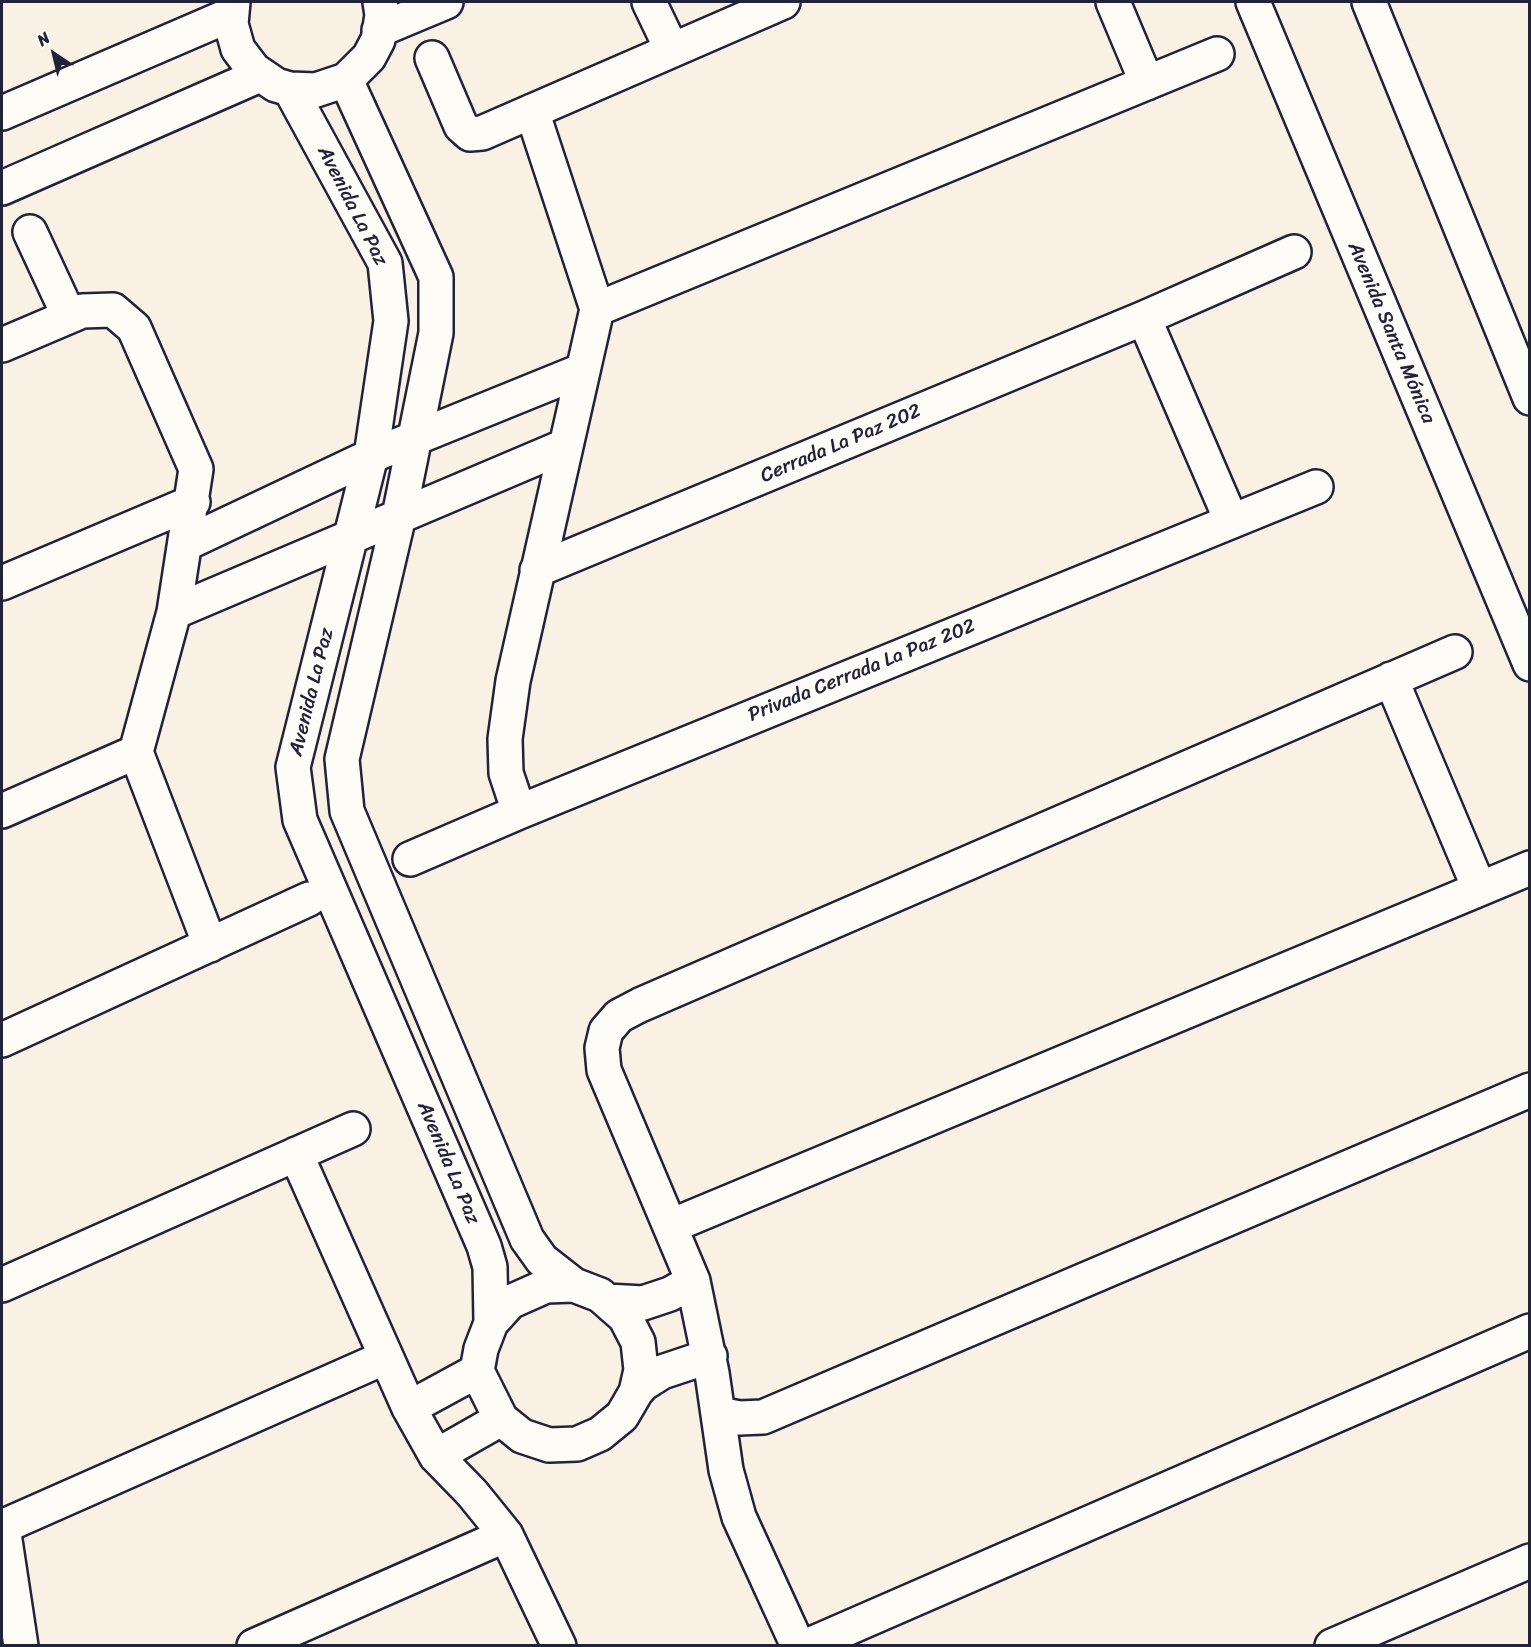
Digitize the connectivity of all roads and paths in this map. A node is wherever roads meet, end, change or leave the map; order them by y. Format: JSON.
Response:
{"nodes":[{"id":1,"x":446,"y":2,"type":"edge"},
{"id":2,"x":649,"y":2,"type":"edge"},
{"id":3,"x":783,"y":2,"type":"edge"},
{"id":4,"x":1113,"y":2,"type":"edge"},
{"id":5,"x":1253,"y":2,"type":"edge"},
{"id":6,"x":1369,"y":2,"type":"edge"},
{"id":7,"x":232,"y":8,"type":"edge"},
{"id":8,"x":380,"y":16,"type":"edge"},
{"id":9,"x":672,"y":50,"type":"junction"},
{"id":10,"x":1217,"y":54,"type":"dead end"},
{"id":11,"x":432,"y":58,"type":"dead end"},
{"id":12,"x":260,"y":75,"type":"junction"},
{"id":13,"x":345,"y":80,"type":"junction"},
{"id":14,"x":1147,"y":83,"type":"junction"},
{"id":15,"x":290,"y":89,"type":"junction"},
{"id":16,"x":532,"y":111,"type":"junction"},
{"id":17,"x":2,"y":113,"type":"edge"},
{"id":18,"x":2,"y":188,"type":"edge"},
{"id":19,"x":30,"y":232,"type":"dead end"},
{"id":20,"x":1294,"y":252,"type":"dead end"},
{"id":21,"x":597,"y":309,"type":"junction"},
{"id":22,"x":69,"y":316,"type":"junction"},
{"id":23,"x":1144,"y":318,"type":"junction"},
{"id":24,"x":2,"y":345,"type":"edge"},
{"id":25,"x":583,"y":370,"type":"junction"},
{"id":26,"x":1530,"y":398,"type":"edge"},
{"id":27,"x":413,"y":439,"type":"junction"},
{"id":28,"x":566,"y":446,"type":"junction"},
{"id":29,"x":371,"y":456,"type":"junction"},
{"id":30,"x":1316,"y":488,"type":"dead end"},
{"id":31,"x":193,"y":502,"type":"junction"},
{"id":32,"x":399,"y":516,"type":"junction"},
{"id":33,"x":1231,"y":520,"type":"junction"},
{"id":34,"x":352,"y":535,"type":"junction"},
{"id":35,"x":187,"y":543,"type":"junction"},
{"id":36,"x":537,"y":570,"type":"junction"},
{"id":37,"x":2,"y":583,"type":"edge"},
{"id":38,"x":174,"y":612,"type":"junction"},
{"id":39,"x":1455,"y":652,"type":"dead end"},
{"id":40,"x":1530,"y":664,"type":"edge"},
{"id":41,"x":1391,"y":679,"type":"junction"},
{"id":42,"x":136,"y":752,"type":"junction"},
{"id":43,"x":2,"y":811,"type":"edge"},
{"id":44,"x":519,"y":812,"type":"junction"},
{"id":45,"x":410,"y":859,"type":"dead end"},
{"id":46,"x":1530,"y":868,"type":"edge"},
{"id":47,"x":1479,"y":888,"type":"junction"},
{"id":48,"x":309,"y":899,"type":"dead end"},
{"id":49,"x":210,"y":945,"type":"junction"},
{"id":50,"x":2,"y":1040,"type":"edge"},
{"id":51,"x":1530,"y":1090,"type":"edge"},
{"id":52,"x":352,"y":1130,"type":"dead end"},
{"id":53,"x":296,"y":1154,"type":"junction"},
{"id":54,"x":670,"y":1226,"type":"junction"},
{"id":55,"x":693,"y":1281,"type":"junction"},
{"id":56,"x":2,"y":1285,"type":"edge"},
{"id":57,"x":574,"y":1286,"type":"junction"},
{"id":58,"x":607,"y":1301,"type":"junction"},
{"id":59,"x":491,"y":1323,"type":"junction"},
{"id":60,"x":1530,"y":1331,"type":"edge"},
{"id":61,"x":710,"y":1356,"type":"junction"},
{"id":62,"x":386,"y":1357,"type":"junction"},
{"id":63,"x":477,"y":1371,"type":"junction"},
{"id":64,"x":636,"y":1392,"type":"junction"},
{"id":65,"x":409,"y":1407,"type":"junction"},
{"id":66,"x":719,"y":1414,"type":"junction"},
{"id":67,"x":501,"y":1419,"type":"junction"},
{"id":68,"x":436,"y":1456,"type":"junction"},
{"id":69,"x":2,"y":1527,"type":"edge"},
{"id":70,"x":506,"y":1535,"type":"junction"},
{"id":71,"x":1530,"y":1562,"type":"edge"},
{"id":72,"x":21,"y":1646,"type":"edge"},
{"id":73,"x":254,"y":1646,"type":"edge"},
{"id":74,"x":560,"y":1646,"type":"edge"},
{"id":75,"x":798,"y":1646,"type":"edge"},
{"id":76,"x":807,"y":1646,"type":"edge"},
{"id":77,"x":1332,"y":1646,"type":"edge"}],
"edges":[{"from":1,"to":8,"type":"street"},
{"from":2,"to":9,"type":"street"},
{"from":3,"to":9,"type":"street"},
{"from":4,"to":14,"type":"street"},
{"from":5,"to":40,"type":"street","name":"Avenida Santa Mónica"},
{"from":6,"to":26,"type":"street"},
{"from":7,"to":12,"type":"street"},
{"from":7,"to":17,"type":"street"},
{"from":8,"to":13,"type":"street"},
{"from":9,"to":16,"type":"street"},
{"from":10,"to":14,"type":"street"},
{"from":11,"to":16,"type":"street"},
{"from":12,"to":15,"type":"street"},
{"from":12,"to":18,"type":"street"},
{"from":13,"to":15,"type":"street"},
{"from":13,"to":27,"type":"street"},
{"from":14,"to":21,"type":"street"},
{"from":15,"to":29,"type":"street","name":"Avenida La Paz"},
{"from":16,"to":21,"type":"street"},
{"from":19,"to":22,"type":"street"},
{"from":20,"to":23,"type":"street","name":"Cerrada La Paz 202"},
{"from":21,"to":25,"type":"street"},
{"from":22,"to":24,"type":"street"},
{"from":22,"to":31,"type":"street"},
{"from":23,"to":33,"type":"street"},
{"from":23,"to":36,"type":"street","name":"Cerrada La Paz 202"},
{"from":25,"to":27,"type":"street"},
{"from":25,"to":28,"type":"street"},
{"from":27,"to":29,"type":"street"},
{"from":27,"to":32,"type":"street"},
{"from":28,"to":32,"type":"street"},
{"from":28,"to":36,"type":"street"},
{"from":29,"to":34,"type":"street","name":"Avenida La Paz"},
{"from":29,"to":35,"type":"street"},
{"from":30,"to":33,"type":"street","name":"Privada Cerrada La Paz 202"},
{"from":31,"to":35,"type":"street"},
{"from":31,"to":37,"type":"street"},
{"from":32,"to":34,"type":"street"},
{"from":32,"to":57,"type":"street"},
{"from":33,"to":44,"type":"street","name":"Privada Cerrada La Paz 202"},
{"from":34,"to":38,"type":"street"},
{"from":34,"to":59,"type":"street","name":"Avenida La Paz"},
{"from":35,"to":38,"type":"street"},
{"from":36,"to":44,"type":"street"},
{"from":38,"to":42,"type":"street"},
{"from":39,"to":41,"type":"street"},
{"from":41,"to":47,"type":"street"},
{"from":41,"to":54,"type":"street"},
{"from":42,"to":43,"type":"street"},
{"from":42,"to":49,"type":"street"},
{"from":44,"to":45,"type":"street","name":"Privada Cerrada La Paz 202"},
{"from":46,"to":47,"type":"street"},
{"from":47,"to":54,"type":"street"},
{"from":48,"to":49,"type":"street"},
{"from":49,"to":50,"type":"street"},
{"from":51,"to":66,"type":"street"},
{"from":52,"to":53,"type":"street"},
{"from":53,"to":56,"type":"street"},
{"from":53,"to":62,"type":"street"},
{"from":54,"to":55,"type":"street"},
{"from":55,"to":58,"type":"street"},
{"from":55,"to":61,"type":"street"},
{"from":57,"to":58,"type":"street"},
{"from":57,"to":59,"type":"street"},
{"from":58,"to":64,"type":"street"},
{"from":59,"to":63,"type":"street"},
{"from":60,"to":76,"type":"street"},
{"from":61,"to":64,"type":"street"},
{"from":61,"to":66,"type":"street"},
{"from":62,"to":65,"type":"street"},
{"from":62,"to":69,"type":"street"},
{"from":63,"to":65,"type":"street"},
{"from":63,"to":67,"type":"street"},
{"from":64,"to":67,"type":"street"},
{"from":65,"to":68,"type":"street"},
{"from":66,"to":75,"type":"street"},
{"from":67,"to":68,"type":"street"},
{"from":68,"to":70,"type":"street"},
{"from":69,"to":72,"type":"street"},
{"from":70,"to":73,"type":"street"},
{"from":70,"to":74,"type":"street"},
{"from":71,"to":77,"type":"street"}]}
